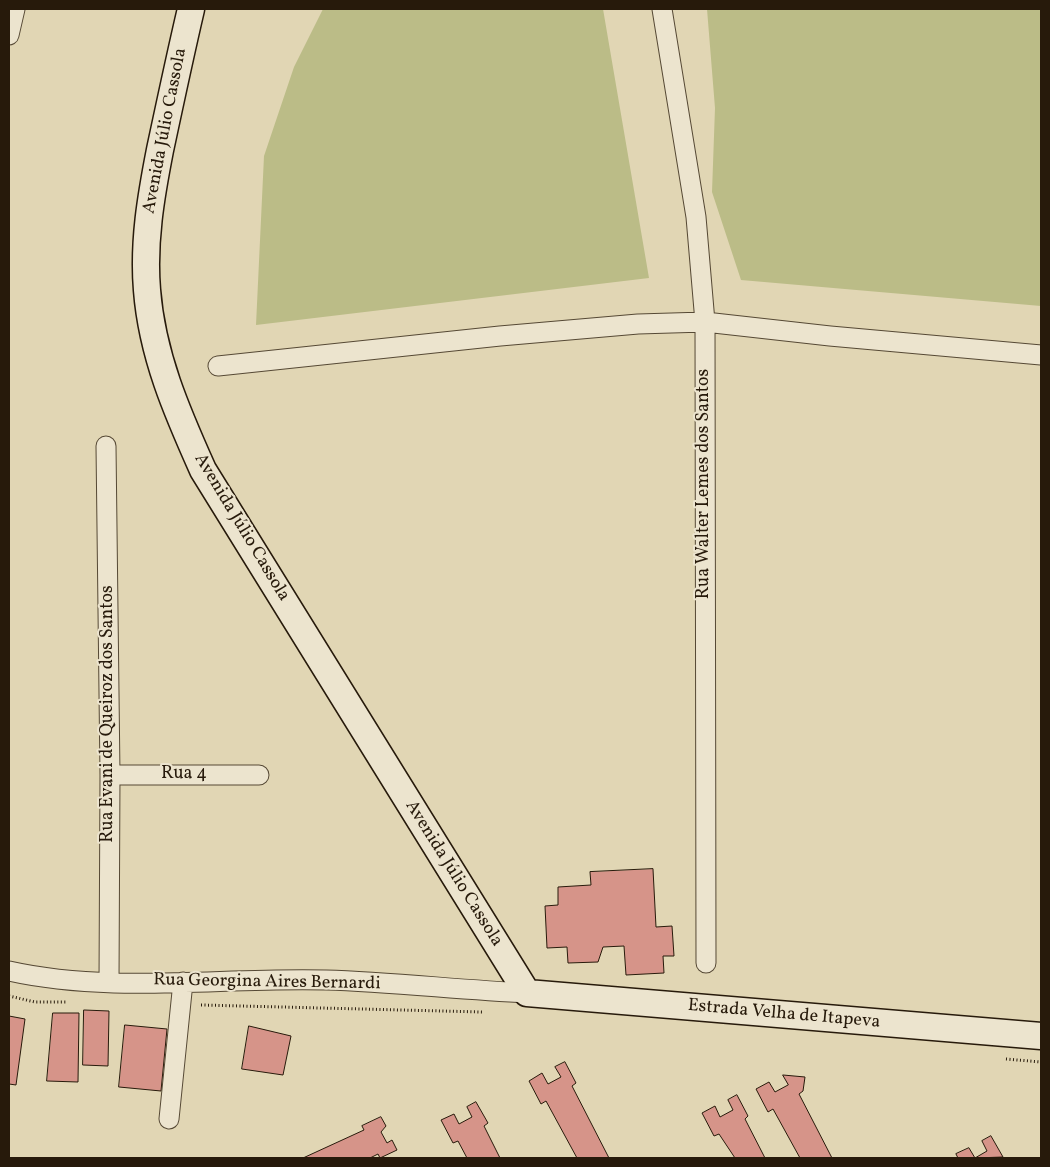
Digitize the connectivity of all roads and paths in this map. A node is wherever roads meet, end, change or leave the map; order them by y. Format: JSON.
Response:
{"nodes":[{"id":1,"x":15,"y":9,"type":"edge"},
{"id":2,"x":191,"y":9,"type":"edge"},
{"id":3,"x":662,"y":9,"type":"edge"},
{"id":4,"x":9,"y":34,"type":"edge"},
{"id":5,"x":705,"y":322,"type":"junction"},
{"id":6,"x":1041,"y":355,"type":"edge"},
{"id":7,"x":218,"y":366,"type":"dead end"},
{"id":8,"x":106,"y":446,"type":"dead end"},
{"id":9,"x":110,"y":775,"type":"junction"},
{"id":10,"x":259,"y":776,"type":"dead end"},
{"id":11,"x":706,"y":963,"type":"dead end"},
{"id":12,"x":9,"y":971,"type":"edge"},
{"id":13,"x":109,"y":982,"type":"junction"},
{"id":14,"x":183,"y":982,"type":"junction"},
{"id":15,"x":526,"y":993,"type":"junction"},
{"id":16,"x":9,"y":996,"type":"edge"},
{"id":17,"x":72,"y":1002,"type":"dead end"},
{"id":18,"x":181,"y":1004,"type":"junction"},
{"id":19,"x":489,"y":1013,"type":"dead end"},
{"id":20,"x":1041,"y":1036,"type":"edge"},
{"id":21,"x":1001,"y":1058,"type":"dead end"},
{"id":22,"x":1041,"y":1062,"type":"edge"},
{"id":23,"x":169,"y":1119,"type":"dead end"}],
"edges":[{"from":1,"to":4,"type":"street"},
{"from":2,"to":15,"type":"main road","name":"Avenida Júlio Cassola"},
{"from":3,"to":5,"type":"street","name":"Rua Walter Lemes dos Santos"},
{"from":5,"to":6,"type":"street"},
{"from":5,"to":7,"type":"street"},
{"from":5,"to":11,"type":"street","name":"Rua Walter Lemes dos Santos"},
{"from":8,"to":9,"type":"street","name":"Rua Evani de Queiroz dos Santos"},
{"from":9,"to":10,"type":"street","name":"Rua 4"},
{"from":9,"to":13,"type":"street","name":"Rua Evani de Queiroz dos Santos"},
{"from":12,"to":13,"type":"street","name":"Rua Georgina Aires Bernardi"},
{"from":13,"to":14,"type":"street","name":"Rua Georgina Aires Bernardi"},
{"from":14,"to":15,"type":"street","name":"Rua Georgina Aires Bernardi"},
{"from":14,"to":18,"type":"street"},
{"from":15,"to":20,"type":"main road","name":"Estrada Velha de Itapeva"},
{"from":16,"to":17,"type":"path"},
{"from":18,"to":19,"type":"path"},
{"from":18,"to":23,"type":"street"},
{"from":21,"to":22,"type":"path"}]}
